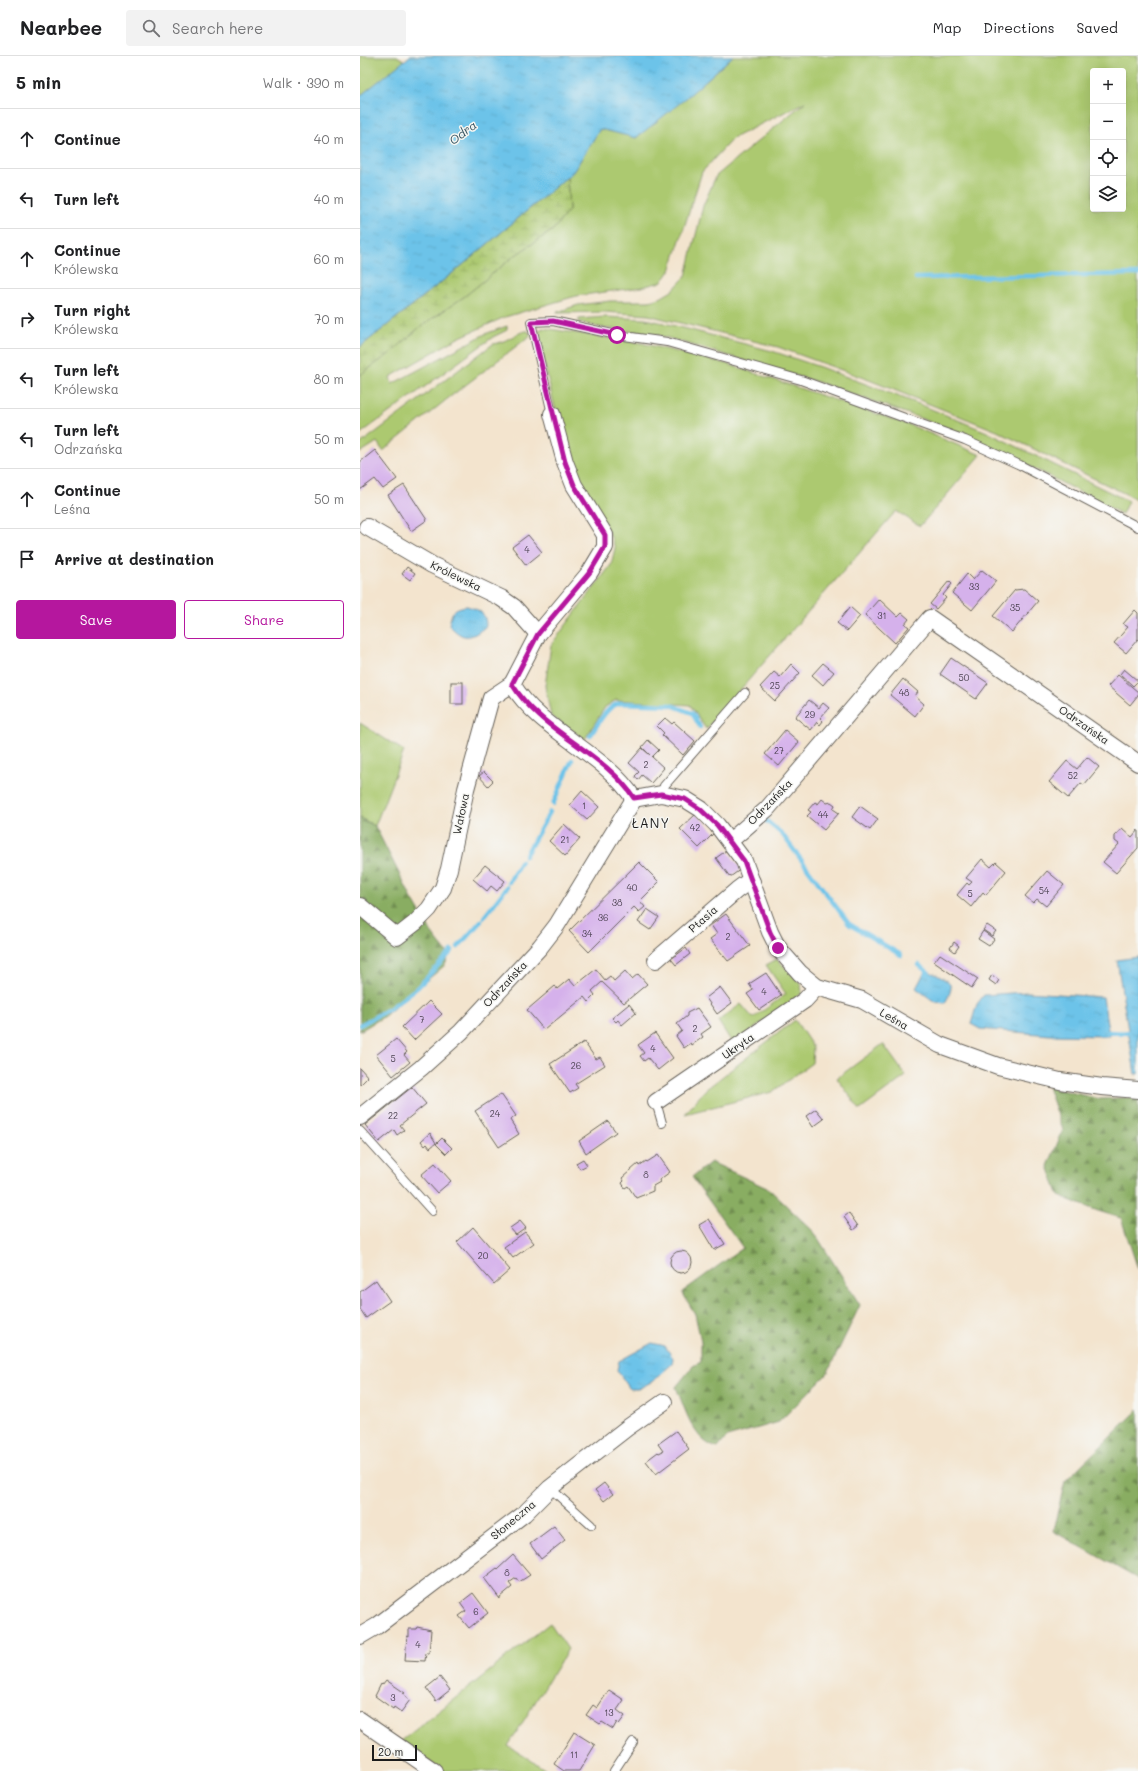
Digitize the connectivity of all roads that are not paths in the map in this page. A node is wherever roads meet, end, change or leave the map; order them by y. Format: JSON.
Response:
{"nodes":[{"id":1,"x":552,"y":414,"type":"joint"},
{"id":2,"x":367,"y":527,"type":"dead end"},
{"id":3,"x":1138,"y":527,"type":"edge"},
{"id":4,"x":538,"y":634,"type":"junction"},
{"id":5,"x":512,"y":684,"type":"junction"},
{"id":6,"x":745,"y":694,"type":"dead end"},
{"id":7,"x":1138,"y":763,"type":"edge"},
{"id":8,"x":661,"y":794,"type":"junction"},
{"id":9,"x":634,"y":798,"type":"junction"},
{"id":10,"x":730,"y":841,"type":"junction"},
{"id":11,"x":752,"y":882,"type":"junction"},
{"id":12,"x":360,"y":906,"type":"edge"},
{"id":13,"x":656,"y":960,"type":"dead end"},
{"id":14,"x":817,"y":987,"type":"junction"},
{"id":15,"x":1138,"y":1090,"type":"edge"},
{"id":16,"x":656,"y":1102,"type":"joint"},
{"id":17,"x":360,"y":1117,"type":"edge"},
{"id":18,"x":662,"y":1123,"type":"dead end"},
{"id":19,"x":360,"y":1130,"type":"edge"},
{"id":20,"x":432,"y":1211,"type":"dead end"},
{"id":21,"x":664,"y":1402,"type":"dead end"},
{"id":22,"x":550,"y":1488,"type":"junction"},
{"id":23,"x":591,"y":1525,"type":"dead end"},
{"id":24,"x":360,"y":1636,"type":"edge"},
{"id":25,"x":360,"y":1720,"type":"edge"},
{"id":26,"x":633,"y":1742,"type":"dead end"},
{"id":27,"x":434,"y":1771,"type":"edge"},
{"id":28,"x":614,"y":1771,"type":"edge"}],
"edges":[{"from":1,"to":3,"type":"lane"},
{"from":1,"to":4,"type":"street"},
{"from":2,"to":4,"type":"street","name":"Królewska"},
{"from":4,"to":5,"type":"street"},
{"from":5,"to":9,"type":"street"},
{"from":5,"to":12,"type":"street","name":"Wałowa"},
{"from":6,"to":8,"type":"lane"},
{"from":7,"to":10,"type":"street","name":"Odrzańska"},
{"from":8,"to":9,"type":"street"},
{"from":8,"to":10,"type":"street"},
{"from":9,"to":17,"type":"street","name":"Odrzańska"},
{"from":10,"to":11,"type":"street","name":"Leśna"},
{"from":11,"to":13,"type":"street","name":"Ptasia"},
{"from":11,"to":14,"type":"street","name":"Leśna"},
{"from":14,"to":15,"type":"street","name":"Leśna"},
{"from":14,"to":16,"type":"street","name":"Ukryta"},
{"from":16,"to":18,"type":"lane"},
{"from":19,"to":20,"type":"lane"},
{"from":21,"to":22,"type":"street","name":"Słoneczna"},
{"from":22,"to":23,"type":"lane"},
{"from":22,"to":24,"type":"street","name":"Słoneczna"},
{"from":25,"to":27,"type":"street"},
{"from":26,"to":28,"type":"lane"}]}
